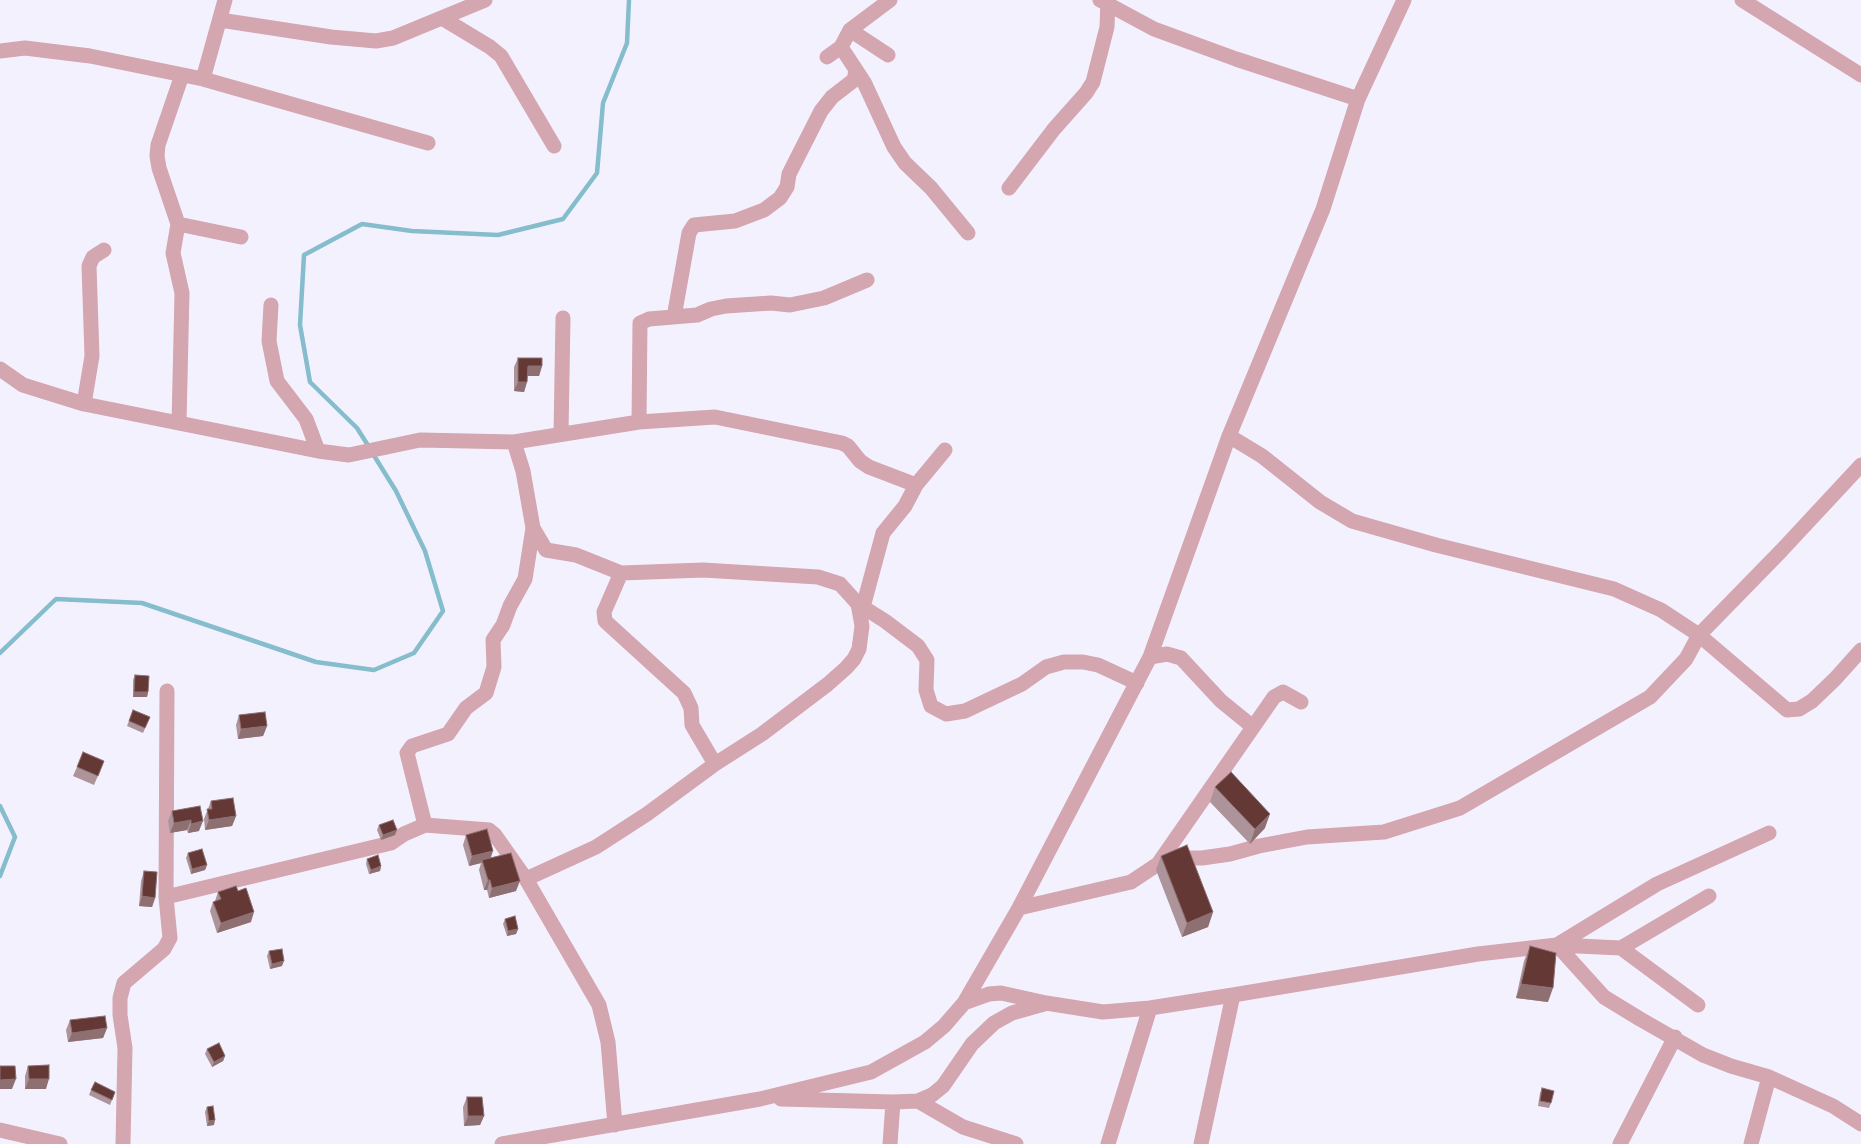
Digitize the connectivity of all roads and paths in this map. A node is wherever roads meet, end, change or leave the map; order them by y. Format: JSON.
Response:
{"nodes":[{"id":1,"x":225,"y":0,"type":"edge"},
{"id":2,"x":485,"y":0,"type":"edge"},
{"id":3,"x":890,"y":0,"type":"edge"},
{"id":4,"x":1404,"y":0,"type":"edge"},
{"id":5,"x":1742,"y":0,"type":"edge"},
{"id":6,"x":1105,"y":1,"type":"edge"},
{"id":7,"x":442,"y":18,"type":"junction"},
{"id":8,"x":220,"y":20,"type":"junction"},
{"id":9,"x":850,"y":30,"type":"junction"},
{"id":10,"x":841,"y":47,"type":"junction"},
{"id":11,"x":0,"y":51,"type":"edge"},
{"id":12,"x":888,"y":55,"type":"dead end"},
{"id":13,"x":827,"y":57,"type":"dead end"},
{"id":14,"x":856,"y":71,"type":"junction"},
{"id":15,"x":182,"y":75,"type":"junction"},
{"id":16,"x":1861,"y":75,"type":"edge"},
{"id":17,"x":203,"y":79,"type":"junction"},
{"id":18,"x":1358,"y":98,"type":"junction"},
{"id":19,"x":428,"y":142,"type":"dead end"},
{"id":20,"x":554,"y":146,"type":"dead end"},
{"id":21,"x":1009,"y":188,"type":"dead end"},
{"id":22,"x":178,"y":224,"type":"junction"},
{"id":23,"x":968,"y":233,"type":"dead end"},
{"id":24,"x":241,"y":237,"type":"dead end"},
{"id":25,"x":104,"y":250,"type":"dead end"},
{"id":26,"x":867,"y":280,"type":"dead end"},
{"id":27,"x":271,"y":305,"type":"dead end"},
{"id":28,"x":674,"y":317,"type":"junction"},
{"id":29,"x":563,"y":318,"type":"dead end"},
{"id":30,"x":0,"y":369,"type":"edge"},
{"id":31,"x":84,"y":404,"type":"junction"},
{"id":32,"x":639,"y":422,"type":"junction"},
{"id":33,"x":179,"y":423,"type":"junction"},
{"id":34,"x":561,"y":434,"type":"junction"},
{"id":35,"x":1229,"y":436,"type":"junction"},
{"id":36,"x":514,"y":442,"type":"junction"},
{"id":37,"x":946,"y":450,"type":"dead end"},
{"id":38,"x":318,"y":451,"type":"junction"},
{"id":39,"x":1861,"y":465,"type":"edge"},
{"id":40,"x":916,"y":484,"type":"junction"},
{"id":41,"x":533,"y":528,"type":"junction"},
{"id":42,"x":621,"y":572,"type":"junction"},
{"id":43,"x":861,"y":606,"type":"junction"},
{"id":44,"x":885,"y":621,"type":"junction"},
{"id":45,"x":862,"y":626,"type":"junction"},
{"id":46,"x":1699,"y":635,"type":"junction"},
{"id":47,"x":1861,"y":650,"type":"edge"},
{"id":48,"x":1150,"y":657,"type":"junction"},
{"id":49,"x":1136,"y":683,"type":"junction"},
{"id":50,"x":167,"y":691,"type":"dead end"},
{"id":51,"x":1301,"y":702,"type":"dead end"},
{"id":52,"x":1253,"y":727,"type":"junction"},
{"id":53,"x":715,"y":764,"type":"junction"},
{"id":54,"x":425,"y":825,"type":"junction"},
{"id":55,"x":1768,"y":833,"type":"dead end"},
{"id":56,"x":1158,"y":864,"type":"junction"},
{"id":57,"x":526,"y":879,"type":"junction"},
{"id":58,"x":1709,"y":896,"type":"dead end"},
{"id":59,"x":166,"y":897,"type":"junction"},
{"id":60,"x":1019,"y":908,"type":"junction"},
{"id":61,"x":1558,"y":944,"type":"junction"},
{"id":62,"x":1621,"y":948,"type":"junction"},
{"id":63,"x":1233,"y":995,"type":"junction"},
{"id":64,"x":964,"y":1003,"type":"junction"},
{"id":65,"x":1046,"y":1003,"type":"junction"},
{"id":66,"x":1698,"y":1005,"type":"dead end"},
{"id":67,"x":1150,"y":1008,"type":"junction"},
{"id":68,"x":1675,"y":1037,"type":"junction"},
{"id":69,"x":1769,"y":1077,"type":"junction"},
{"id":70,"x":760,"y":1099,"type":"junction"},
{"id":71,"x":918,"y":1101,"type":"junction"},
{"id":72,"x":893,"y":1102,"type":"junction"},
{"id":73,"x":1861,"y":1124,"type":"edge"},
{"id":74,"x":615,"y":1125,"type":"junction"},
{"id":75,"x":0,"y":1130,"type":"edge"},
{"id":76,"x":60,"y":1144,"type":"edge"},
{"id":77,"x":123,"y":1144,"type":"edge"},
{"id":78,"x":502,"y":1144,"type":"edge"},
{"id":79,"x":890,"y":1144,"type":"edge"},
{"id":80,"x":1016,"y":1144,"type":"edge"},
{"id":81,"x":1108,"y":1144,"type":"edge"},
{"id":82,"x":1201,"y":1144,"type":"edge"},
{"id":83,"x":1620,"y":1144,"type":"edge"},
{"id":84,"x":1751,"y":1144,"type":"edge"}],
"edges":[{"from":1,"to":8,"type":"street"},
{"from":2,"to":7,"type":"street"},
{"from":3,"to":9,"type":"street"},
{"from":4,"to":18,"type":"street"},
{"from":5,"to":16,"type":"street"},
{"from":6,"to":18,"type":"street"},
{"from":6,"to":21,"type":"street"},
{"from":7,"to":8,"type":"street"},
{"from":7,"to":20,"type":"street"},
{"from":8,"to":17,"type":"street"},
{"from":9,"to":10,"type":"street"},
{"from":9,"to":12,"type":"street"},
{"from":10,"to":13,"type":"street"},
{"from":10,"to":14,"type":"street"},
{"from":11,"to":15,"type":"street"},
{"from":14,"to":23,"type":"street"},
{"from":14,"to":28,"type":"street"},
{"from":15,"to":17,"type":"street"},
{"from":15,"to":22,"type":"street"},
{"from":17,"to":19,"type":"street"},
{"from":18,"to":35,"type":"street"},
{"from":22,"to":24,"type":"street"},
{"from":22,"to":33,"type":"street"},
{"from":25,"to":31,"type":"street"},
{"from":26,"to":28,"type":"street"},
{"from":27,"to":38,"type":"street"},
{"from":28,"to":32,"type":"street"},
{"from":29,"to":34,"type":"street"},
{"from":30,"to":31,"type":"street"},
{"from":31,"to":33,"type":"street"},
{"from":32,"to":34,"type":"street"},
{"from":32,"to":40,"type":"street"},
{"from":33,"to":38,"type":"street"},
{"from":34,"to":36,"type":"street"},
{"from":35,"to":46,"type":"street"},
{"from":35,"to":48,"type":"street"},
{"from":36,"to":38,"type":"street"},
{"from":36,"to":41,"type":"street"},
{"from":37,"to":40,"type":"street"},
{"from":39,"to":46,"type":"street"},
{"from":40,"to":43,"type":"street"},
{"from":41,"to":42,"type":"street"},
{"from":41,"to":54,"type":"street"},
{"from":42,"to":43,"type":"street"},
{"from":42,"to":53,"type":"street"},
{"from":43,"to":44,"type":"street"},
{"from":43,"to":45,"type":"street"},
{"from":44,"to":45,"type":"street"},
{"from":44,"to":49,"type":"street"},
{"from":45,"to":53,"type":"street"},
{"from":46,"to":47,"type":"street"},
{"from":46,"to":56,"type":"street"},
{"from":48,"to":49,"type":"street"},
{"from":48,"to":52,"type":"street"},
{"from":49,"to":60,"type":"street"},
{"from":50,"to":59,"type":"street"},
{"from":51,"to":52,"type":"street"},
{"from":52,"to":56,"type":"street"},
{"from":53,"to":57,"type":"street"},
{"from":54,"to":57,"type":"street"},
{"from":54,"to":59,"type":"street"},
{"from":55,"to":61,"type":"street"},
{"from":56,"to":60,"type":"street"},
{"from":57,"to":74,"type":"street"},
{"from":58,"to":62,"type":"street"},
{"from":59,"to":77,"type":"street"},
{"from":60,"to":64,"type":"street"},
{"from":61,"to":62,"type":"street"},
{"from":61,"to":63,"type":"street"},
{"from":61,"to":68,"type":"street"},
{"from":62,"to":66,"type":"street"},
{"from":63,"to":67,"type":"street"},
{"from":63,"to":82,"type":"street"},
{"from":64,"to":65,"type":"street"},
{"from":64,"to":70,"type":"street"},
{"from":65,"to":67,"type":"street"},
{"from":65,"to":71,"type":"street"},
{"from":67,"to":81,"type":"street"},
{"from":68,"to":69,"type":"street"},
{"from":68,"to":83,"type":"street"},
{"from":69,"to":73,"type":"street"},
{"from":69,"to":84,"type":"street"},
{"from":70,"to":72,"type":"street"},
{"from":70,"to":74,"type":"street"},
{"from":71,"to":72,"type":"street"},
{"from":71,"to":80,"type":"street"},
{"from":72,"to":79,"type":"street"},
{"from":74,"to":78,"type":"street"},
{"from":75,"to":76,"type":"street"}]}
